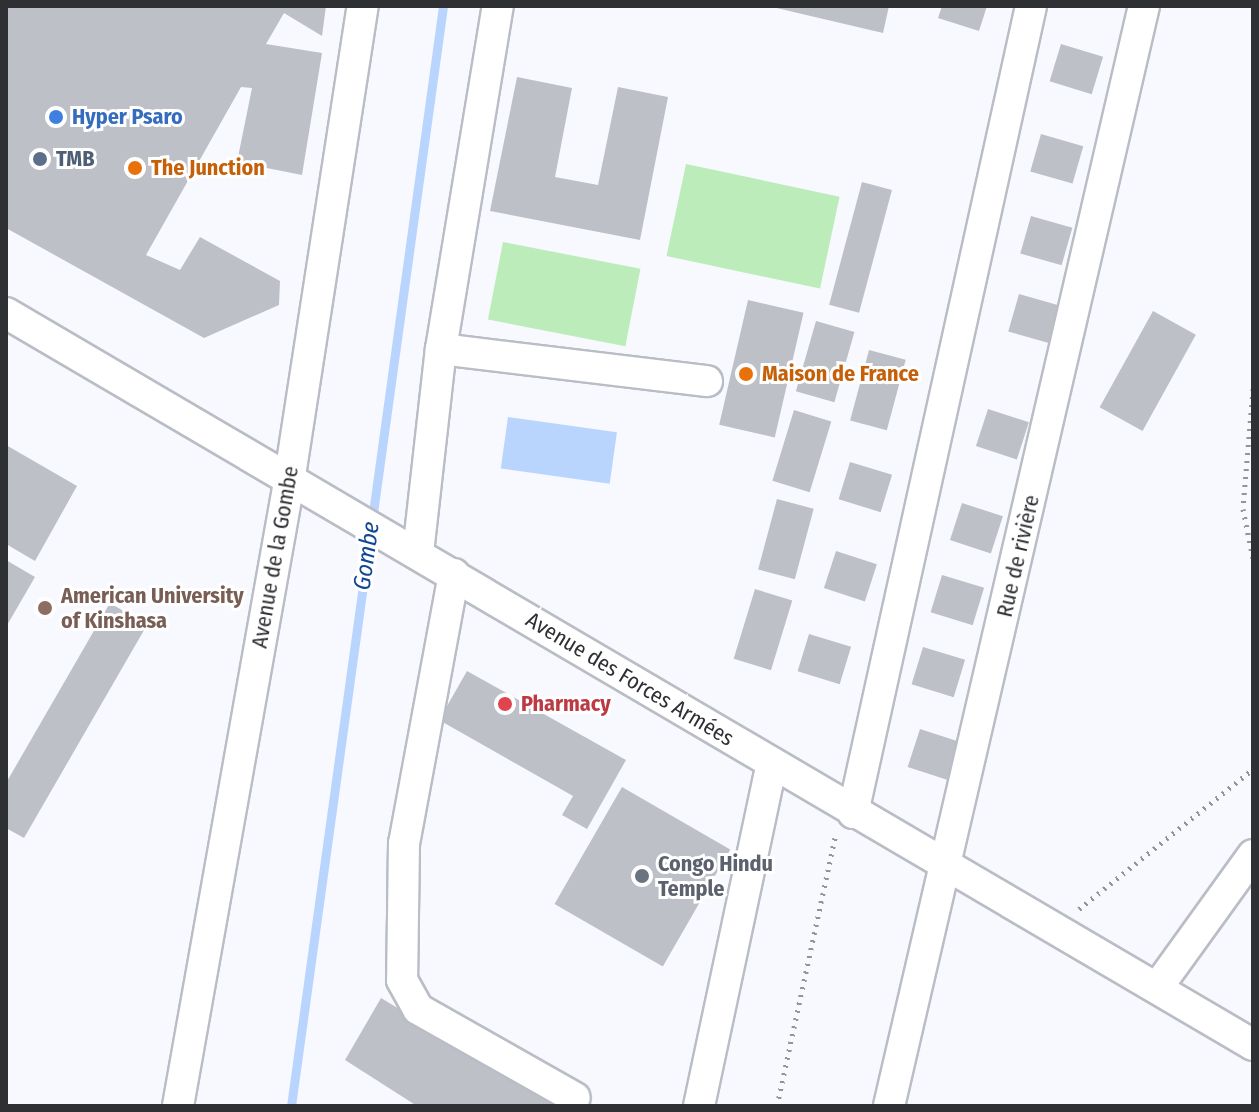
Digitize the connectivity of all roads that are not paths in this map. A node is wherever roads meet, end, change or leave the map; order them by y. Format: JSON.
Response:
{"nodes":[{"id":1,"x":363,"y":6,"type":"edge"},
{"id":2,"x":498,"y":6,"type":"edge"},
{"id":3,"x":1031,"y":6,"type":"edge"},
{"id":4,"x":1144,"y":6,"type":"edge"},
{"id":5,"x":6,"y":313,"type":"edge"},
{"id":6,"x":441,"y":349,"type":"junction"},
{"id":7,"x":707,"y":381,"type":"dead end"},
{"id":8,"x":289,"y":482,"type":"junction"},
{"id":9,"x":418,"y":553,"type":"junction"},
{"id":10,"x":454,"y":574,"type":"junction"},
{"id":11,"x":772,"y":764,"type":"junction"},
{"id":12,"x":847,"y":810,"type":"junction"},
{"id":13,"x":1253,"y":855,"type":"edge"},
{"id":14,"x":947,"y":866,"type":"junction"},
{"id":15,"x":1157,"y":988,"type":"junction"},
{"id":16,"x":1253,"y":1045,"type":"edge"},
{"id":17,"x":575,"y":1098,"type":"dead end"},
{"id":18,"x":178,"y":1106,"type":"edge"},
{"id":19,"x":699,"y":1106,"type":"edge"},
{"id":20,"x":889,"y":1106,"type":"edge"}],
"edges":[{"from":1,"to":8,"type":"street","name":"Avenue de la Gombe"},
{"from":2,"to":6,"type":"street"},
{"from":3,"to":12,"type":"street"},
{"from":4,"to":14,"type":"street","name":"Rue de rivière"},
{"from":5,"to":8,"type":"street","name":"Avenue des Forces Armées"},
{"from":6,"to":7,"type":"street"},
{"from":6,"to":9,"type":"street"},
{"from":8,"to":9,"type":"street","name":"Avenue des Forces Armées"},
{"from":8,"to":18,"type":"street","name":"Avenue de la Gombe"},
{"from":9,"to":10,"type":"street","name":"Avenue des Forces Armées"},
{"from":10,"to":11,"type":"street","name":"Avenue des Forces Armées"},
{"from":10,"to":17,"type":"street"},
{"from":11,"to":12,"type":"street","name":"Avenue des Forces Armées"},
{"from":11,"to":19,"type":"street"},
{"from":12,"to":14,"type":"street","name":"Avenue des Forces Armées"},
{"from":13,"to":15,"type":"street"},
{"from":14,"to":15,"type":"street","name":"Avenue des Forces Armées"},
{"from":14,"to":20,"type":"street","name":"Rue de rivière"},
{"from":15,"to":16,"type":"street","name":"Avenue des Forces Armées"}]}
